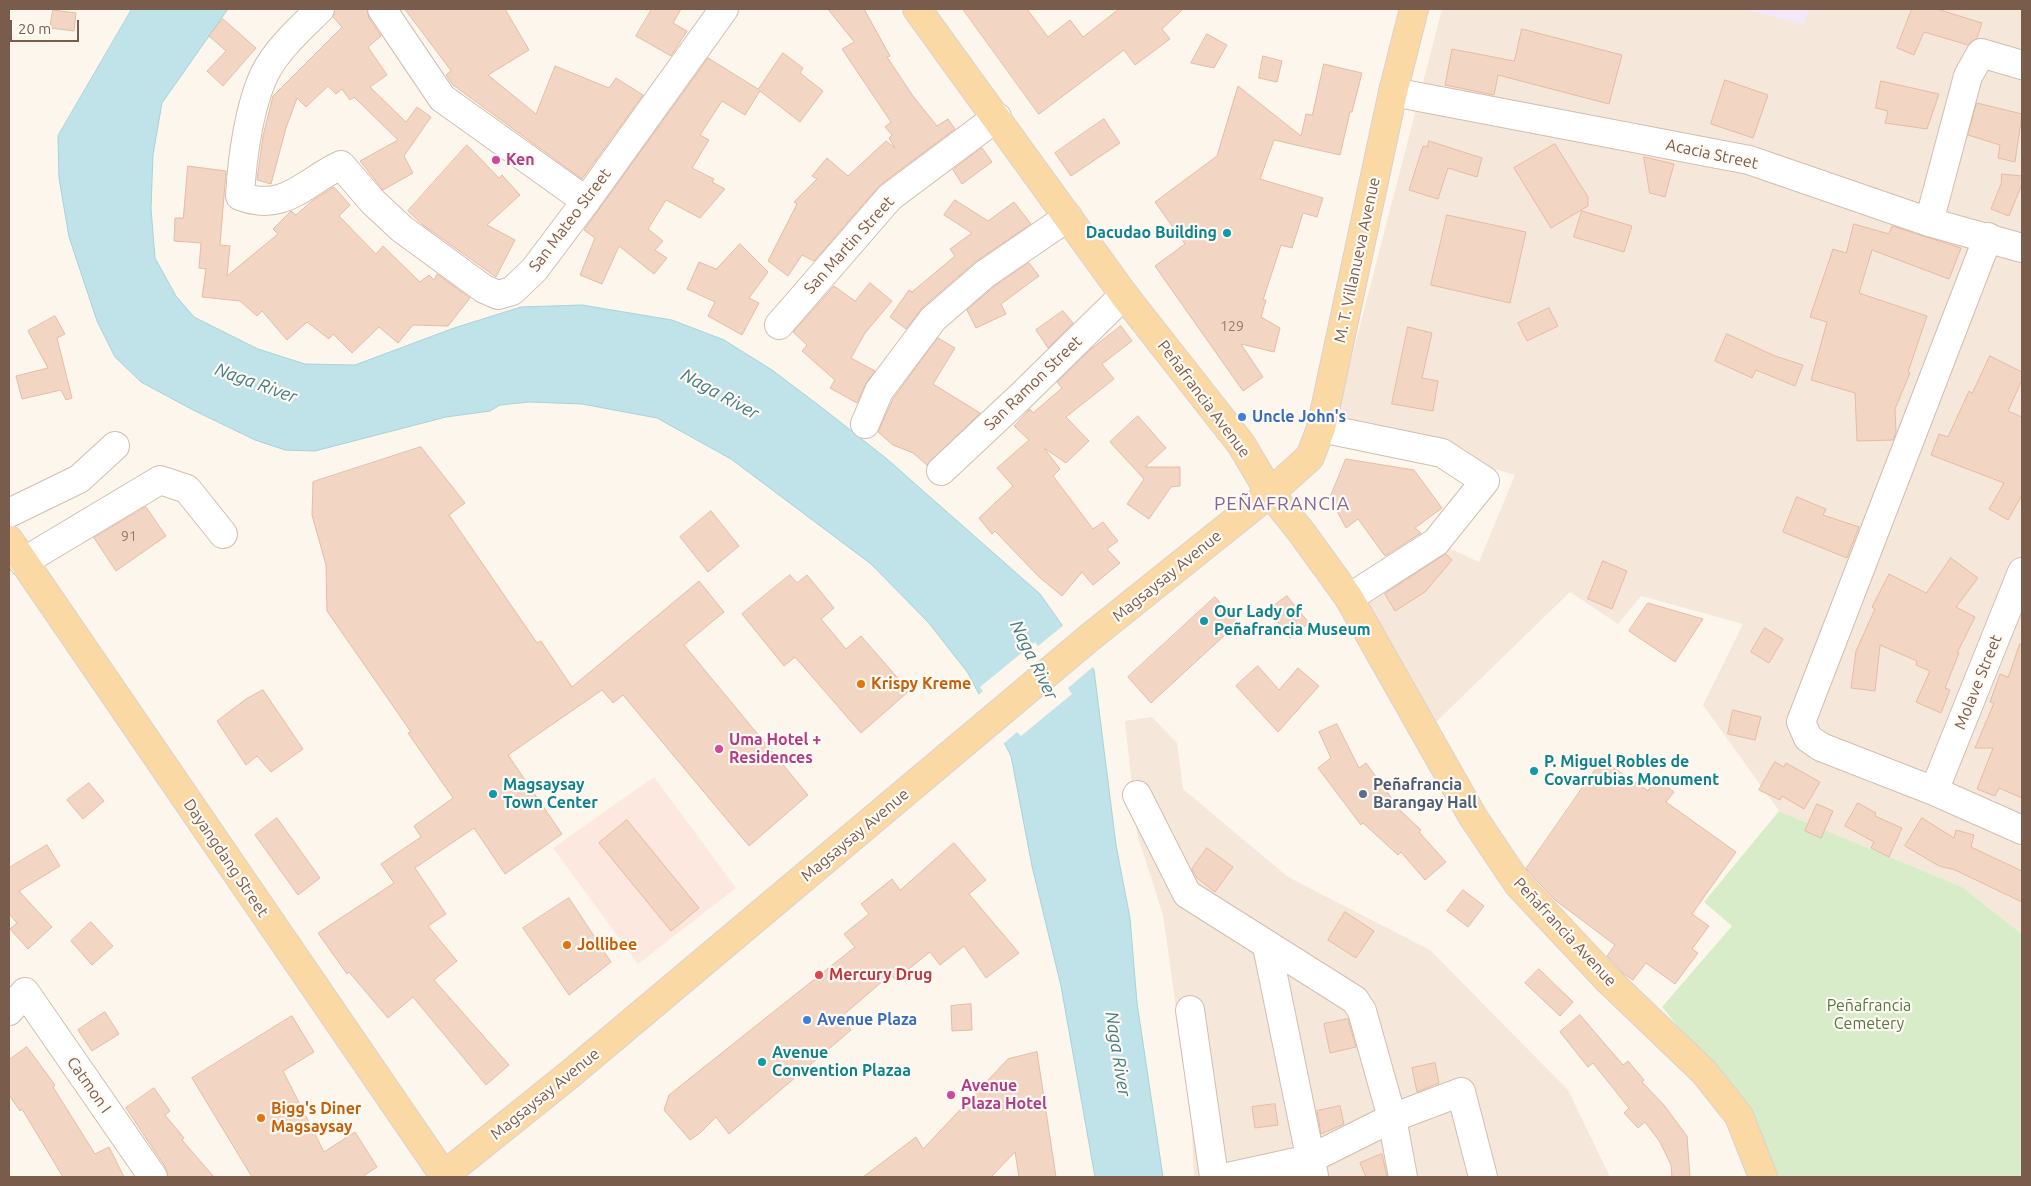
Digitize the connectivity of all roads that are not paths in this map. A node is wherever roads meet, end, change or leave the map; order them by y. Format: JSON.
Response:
{"nodes":[{"id":1,"x":320,"y":9,"type":"edge"},
{"id":2,"x":382,"y":9,"type":"edge"},
{"id":3,"x":724,"y":9,"type":"edge"},
{"id":4,"x":917,"y":9,"type":"edge"},
{"id":5,"x":1414,"y":9,"type":"edge"},
{"id":6,"x":2022,"y":65,"type":"edge"},
{"id":7,"x":1393,"y":92,"type":"junction"},
{"id":8,"x":997,"y":118,"type":"junction"},
{"id":9,"x":586,"y":201,"type":"junction"},
{"id":10,"x":1068,"y":217,"type":"junction"},
{"id":11,"x":1929,"y":222,"type":"junction"},
{"id":12,"x":1988,"y":237,"type":"junction"},
{"id":13,"x":2022,"y":248,"type":"edge"},
{"id":14,"x":1124,"y":295,"type":"junction"},
{"id":15,"x":779,"y":325,"type":"dead end"},
{"id":16,"x":865,"y":424,"type":"dead end"},
{"id":17,"x":1322,"y":428,"type":"junction"},
{"id":18,"x":115,"y":446,"type":"dead end"},
{"id":19,"x":941,"y":471,"type":"dead end"},
{"id":20,"x":1270,"y":493,"type":"junction"},
{"id":21,"x":9,"y":513,"type":"edge"},
{"id":22,"x":223,"y":534,"type":"dead end"},
{"id":23,"x":16,"y":551,"type":"edge"},
{"id":24,"x":2022,"y":572,"type":"edge"},
{"id":25,"x":1349,"y":598,"type":"junction"},
{"id":26,"x":1934,"y":791,"type":"junction"},
{"id":27,"x":1138,"y":795,"type":"dead end"},
{"id":28,"x":2022,"y":830,"type":"edge"},
{"id":29,"x":1267,"y":946,"type":"junction"},
{"id":30,"x":17,"y":1002,"type":"edge"},
{"id":31,"x":1190,"y":1010,"type":"dead end"},
{"id":32,"x":1392,"y":1118,"type":"junction"},
{"id":33,"x":1312,"y":1168,"type":"edge"},
{"id":34,"x":153,"y":1177,"type":"edge"},
{"id":35,"x":444,"y":1177,"type":"edge"},
{"id":36,"x":1214,"y":1177,"type":"edge"},
{"id":37,"x":1228,"y":1177,"type":"edge"},
{"id":38,"x":1403,"y":1177,"type":"edge"},
{"id":39,"x":1483,"y":1177,"type":"edge"},
{"id":40,"x":1763,"y":1177,"type":"edge"}],
"edges":[{"from":1,"to":9,"type":"street","name":"San Mateo Street"},
{"from":2,"to":9,"type":"street"},
{"from":3,"to":9,"type":"street","name":"San Mateo Street"},
{"from":4,"to":8,"type":"main road","name":"Peñafrancia Avenue"},
{"from":5,"to":7,"type":"main road","name":"M. T. Villanueva Avenue"},
{"from":6,"to":11,"type":"street"},
{"from":7,"to":11,"type":"street","name":"Acacia Street"},
{"from":7,"to":17,"type":"main road","name":"M. T. Villanueva Avenue"},
{"from":8,"to":10,"type":"main road","name":"Peñafrancia Avenue"},
{"from":8,"to":15,"type":"street","name":"San Martin Street"},
{"from":10,"to":14,"type":"main road","name":"Peñafrancia Avenue"},
{"from":10,"to":16,"type":"street"},
{"from":11,"to":12,"type":"street","name":"Acacia Street"},
{"from":12,"to":13,"type":"street","name":"Acacia Street"},
{"from":12,"to":26,"type":"street"},
{"from":14,"to":19,"type":"street","name":"San Ramon Street"},
{"from":14,"to":20,"type":"main road","name":"Peñafrancia Avenue"},
{"from":17,"to":20,"type":"main road","name":"M. T. Villanueva Avenue"},
{"from":17,"to":25,"type":"street"},
{"from":18,"to":21,"type":"street"},
{"from":20,"to":25,"type":"main road","name":"Peñafrancia Avenue"},
{"from":20,"to":35,"type":"main road","name":"Magsaysay Avenue"},
{"from":22,"to":23,"type":"street"},
{"from":23,"to":35,"type":"main road","name":"Dayangdang Street"},
{"from":24,"to":26,"type":"street","name":"Molave Street"},
{"from":25,"to":40,"type":"main road","name":"Peñafrancia Avenue"},
{"from":26,"to":28,"type":"street"},
{"from":27,"to":29,"type":"street"},
{"from":29,"to":32,"type":"street"},
{"from":29,"to":33,"type":"street"},
{"from":30,"to":34,"type":"street","name":"Catmon I"},
{"from":31,"to":36,"type":"street"},
{"from":32,"to":33,"type":"street"},
{"from":32,"to":38,"type":"street"},
{"from":32,"to":39,"type":"street"},
{"from":33,"to":37,"type":"street"}]}
